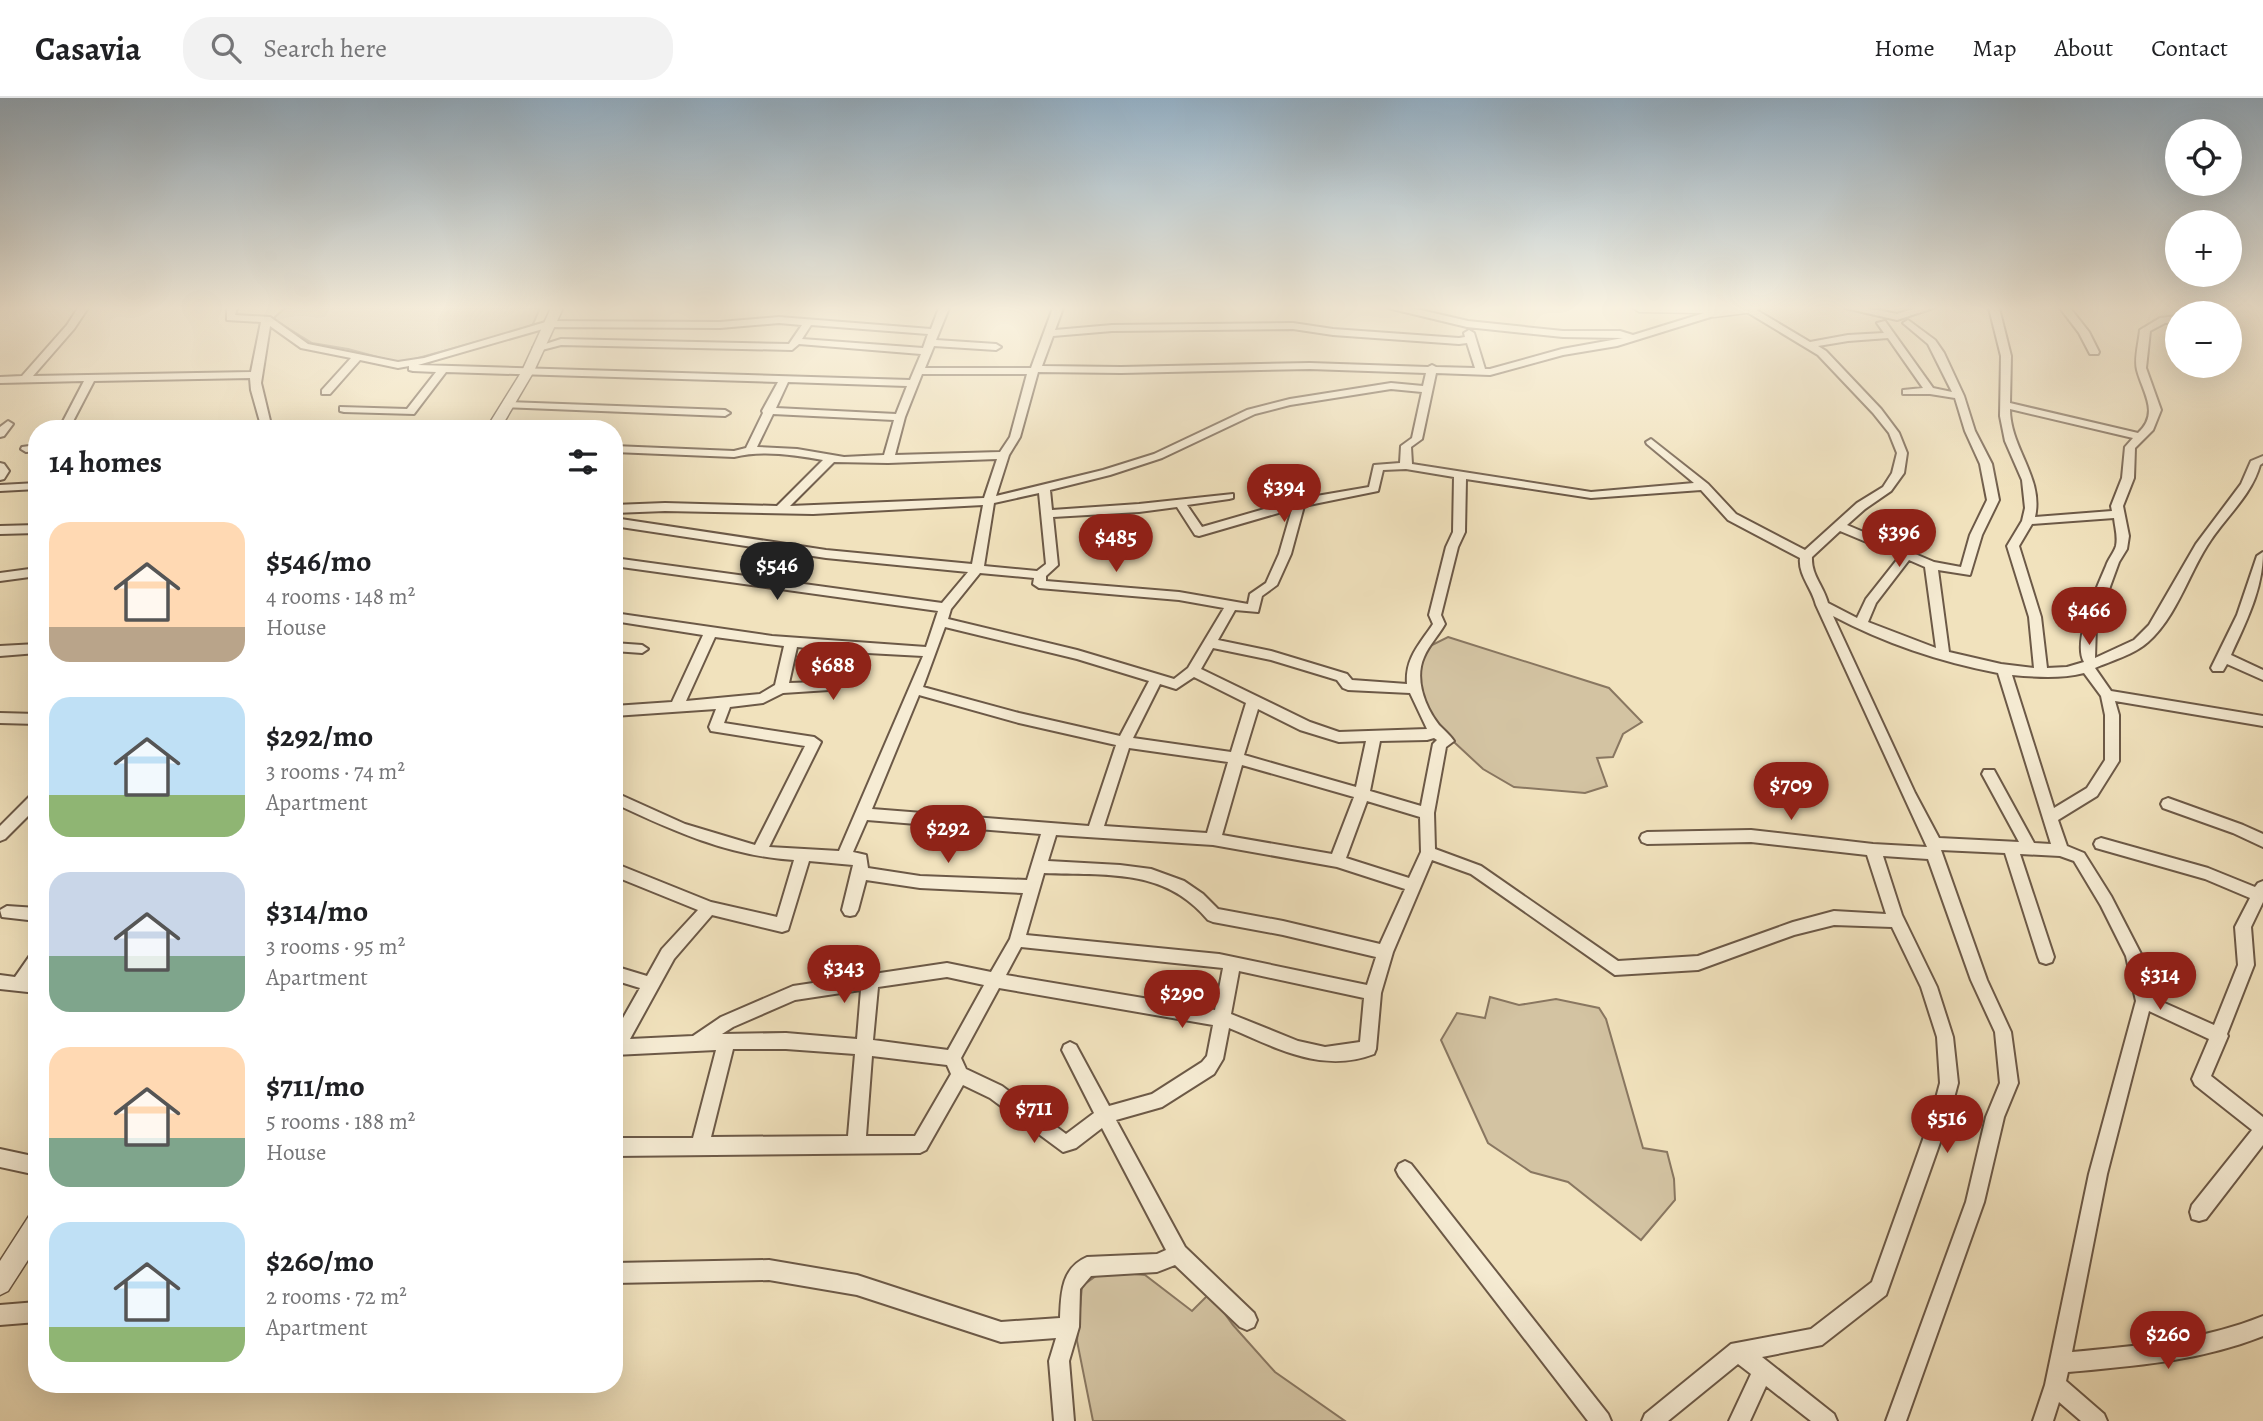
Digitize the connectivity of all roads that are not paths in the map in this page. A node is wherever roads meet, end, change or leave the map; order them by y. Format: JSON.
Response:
{"nodes":[{"id":1,"x":443,"y":369,"type":"edge"},
{"id":2,"x":33,"y":370,"type":"edge"},
{"id":3,"x":257,"y":370,"type":"edge"},
{"id":4,"x":346,"y":370,"type":"edge"},
{"id":5,"x":464,"y":370,"type":"edge"},
{"id":6,"x":1035,"y":370,"type":"junction"},
{"id":7,"x":1133,"y":370,"type":"edge"},
{"id":8,"x":1432,"y":370,"type":"edge"},
{"id":9,"x":1453,"y":370,"type":"edge"},
{"id":10,"x":1491,"y":370,"type":"edge"},
{"id":11,"x":1839,"y":370,"type":"edge"},
{"id":12,"x":1915,"y":370,"type":"edge"},
{"id":13,"x":1946,"y":370,"type":"edge"},
{"id":14,"x":2006,"y":370,"type":"edge"},
{"id":15,"x":2142,"y":370,"type":"edge"},
{"id":16,"x":918,"y":371,"type":"joint"},
{"id":17,"x":528,"y":372,"type":"junction"},
{"id":18,"x":1481,"y":372,"type":"joint"},
{"id":19,"x":255,"y":375,"type":"junction"},
{"id":20,"x":26,"y":378,"type":"junction"},
{"id":21,"x":0,"y":380,"type":"edge"},
{"id":22,"x":90,"y":380,"type":"junction"},
{"id":23,"x":784,"y":381,"type":"junction"},
{"id":24,"x":913,"y":383,"type":"junction"},
{"id":25,"x":1427,"y":389,"type":"junction"},
{"id":26,"x":1930,"y":391,"type":"junction"},
{"id":27,"x":326,"y":392,"type":"dead end"},
{"id":28,"x":1907,"y":392,"type":"dead end"},
{"id":29,"x":1959,"y":396,"type":"junction"},
{"id":30,"x":508,"y":405,"type":"junction"},
{"id":31,"x":2006,"y":405,"type":"junction"},
{"id":32,"x":344,"y":409,"type":"dead end"},
{"id":33,"x":767,"y":411,"type":"junction"},
{"id":34,"x":725,"y":413,"type":"dead end"},
{"id":35,"x":900,"y":417,"type":"junction"},
{"id":36,"x":69,"y":420,"type":"edge"},
{"id":37,"x":265,"y":420,"type":"edge"},
{"id":38,"x":499,"y":420,"type":"edge"},
{"id":39,"x":8,"y":424,"type":"dead end"},
{"id":40,"x":0,"y":434,"type":"edge"},
{"id":41,"x":2140,"y":437,"type":"junction"},
{"id":42,"x":1651,"y":442,"type":"dead end"},
{"id":43,"x":623,"y":449,"type":"edge"},
{"id":44,"x":750,"y":450,"type":"junction"},
{"id":45,"x":1004,"y":455,"type":"junction"},
{"id":46,"x":830,"y":459,"type":"junction"},
{"id":47,"x":2263,"y":459,"type":"edge"},
{"id":48,"x":888,"y":460,"type":"junction"},
{"id":49,"x":0,"y":466,"type":"edge"},
{"id":50,"x":1406,"y":466,"type":"junction"},
{"id":51,"x":1460,"y":475,"type":"junction"},
{"id":52,"x":2258,"y":475,"type":"edge"},
{"id":53,"x":0,"y":477,"type":"edge"},
{"id":54,"x":1704,"y":485,"type":"junction"},
{"id":55,"x":28,"y":486,"type":"edge"},
{"id":56,"x":0,"y":488,"type":"edge"},
{"id":57,"x":1044,"y":489,"type":"junction"},
{"id":58,"x":1229,"y":496,"type":"dead end"},
{"id":59,"x":989,"y":501,"type":"junction"},
{"id":60,"x":1180,"y":503,"type":"junction"},
{"id":61,"x":1299,"y":503,"type":"junction"},
{"id":62,"x":623,"y":509,"type":"edge"},
{"id":63,"x":779,"y":510,"type":"junction"},
{"id":64,"x":1047,"y":514,"type":"junction"},
{"id":65,"x":2119,"y":514,"type":"junction"},
{"id":66,"x":2028,"y":521,"type":"junction"},
{"id":67,"x":623,"y":523,"type":"edge"},
{"id":68,"x":1838,"y":526,"type":"junction"},
{"id":69,"x":28,"y":529,"type":"edge"},
{"id":70,"x":0,"y":530,"type":"edge"},
{"id":71,"x":1907,"y":555,"type":"junction"},
{"id":72,"x":1806,"y":556,"type":"junction"},
{"id":73,"x":2263,"y":556,"type":"edge"},
{"id":74,"x":623,"y":563,"type":"edge"},
{"id":75,"x":1931,"y":565,"type":"junction"},
{"id":76,"x":977,"y":569,"type":"junction"},
{"id":77,"x":28,"y":573,"type":"edge"},
{"id":78,"x":1040,"y":575,"type":"junction"},
{"id":79,"x":0,"y":577,"type":"edge"},
{"id":80,"x":2259,"y":577,"type":"edge"},
{"id":81,"x":1822,"y":605,"type":"junction"},
{"id":82,"x":1231,"y":606,"type":"junction"},
{"id":83,"x":945,"y":608,"type":"junction"},
{"id":84,"x":623,"y":619,"type":"edge"},
{"id":85,"x":942,"y":622,"type":"junction"},
{"id":86,"x":1860,"y":626,"type":"junction"},
{"id":87,"x":710,"y":634,"type":"junction"},
{"id":88,"x":1211,"y":643,"type":"junction"},
{"id":89,"x":791,"y":644,"type":"junction"},
{"id":90,"x":623,"y":648,"type":"edge"},
{"id":91,"x":28,"y":649,"type":"edge"},
{"id":92,"x":642,"y":649,"type":"dead end"},
{"id":93,"x":844,"y":649,"type":"junction"},
{"id":94,"x":0,"y":651,"type":"edge"},
{"id":95,"x":931,"y":652,"type":"junction"},
{"id":96,"x":1944,"y":656,"type":"junction"},
{"id":97,"x":2089,"y":665,"type":"junction"},
{"id":98,"x":2003,"y":667,"type":"junction"},
{"id":99,"x":1192,"y":671,"type":"junction"},
{"id":100,"x":2040,"y":673,"type":"junction"},
{"id":101,"x":2263,"y":675,"type":"edge"},
{"id":102,"x":1156,"y":679,"type":"junction"},
{"id":103,"x":781,"y":688,"type":"junction"},
{"id":104,"x":914,"y":689,"type":"junction"},
{"id":105,"x":1415,"y":689,"type":"junction"},
{"id":106,"x":2106,"y":695,"type":"junction"},
{"id":107,"x":1254,"y":699,"type":"junction"},
{"id":108,"x":725,"y":703,"type":"junction"},
{"id":109,"x":676,"y":708,"type":"junction"},
{"id":110,"x":623,"y":711,"type":"edge"},
{"id":111,"x":0,"y":719,"type":"edge"},
{"id":112,"x":28,"y":719,"type":"edge"},
{"id":113,"x":2263,"y":721,"type":"edge"},
{"id":114,"x":1437,"y":731,"type":"junction"},
{"id":115,"x":1374,"y":736,"type":"junction"},
{"id":116,"x":1124,"y":743,"type":"junction"},
{"id":117,"x":1235,"y":758,"type":"junction"},
{"id":118,"x":1989,"y":774,"type":"dead end"},
{"id":119,"x":1362,"y":794,"type":"junction"},
{"id":120,"x":623,"y":801,"type":"edge"},
{"id":121,"x":2168,"y":804,"type":"dead end"},
{"id":122,"x":28,"y":807,"type":"edge"},
{"id":123,"x":1427,"y":813,"type":"junction"},
{"id":124,"x":864,"y":814,"type":"junction"},
{"id":125,"x":2049,"y":818,"type":"junction"},
{"id":126,"x":1050,"y":829,"type":"junction"},
{"id":127,"x":1095,"y":830,"type":"junction"},
{"id":128,"x":0,"y":835,"type":"edge"},
{"id":129,"x":1647,"y":838,"type":"dead end"},
{"id":130,"x":1213,"y":839,"type":"junction"},
{"id":131,"x":2263,"y":841,"type":"edge"},
{"id":132,"x":2101,"y":844,"type":"dead end"},
{"id":133,"x":1934,"y":849,"type":"junction"},
{"id":134,"x":2030,"y":849,"type":"junction"},
{"id":135,"x":1873,"y":850,"type":"junction"},
{"id":136,"x":2011,"y":850,"type":"junction"},
{"id":137,"x":2061,"y":850,"type":"junction"},
{"id":138,"x":759,"y":852,"type":"junction"},
{"id":139,"x":1428,"y":852,"type":"junction"},
{"id":140,"x":803,"y":855,"type":"junction"},
{"id":141,"x":844,"y":857,"type":"junction"},
{"id":142,"x":1337,"y":861,"type":"junction"},
{"id":143,"x":1040,"y":867,"type":"junction"},
{"id":144,"x":623,"y":873,"type":"edge"},
{"id":145,"x":860,"y":873,"type":"junction"},
{"id":146,"x":1413,"y":886,"type":"junction"},
{"id":147,"x":1034,"y":887,"type":"junction"},
{"id":148,"x":2260,"y":890,"type":"edge"},
{"id":149,"x":709,"y":908,"type":"junction"},
{"id":150,"x":850,"y":910,"type":"dead end"},
{"id":151,"x":7,"y":912,"type":"dead end"},
{"id":152,"x":28,"y":914,"type":"edge"},
{"id":153,"x":1897,"y":921,"type":"junction"},
{"id":154,"x":1017,"y":940,"type":"junction"},
{"id":155,"x":1385,"y":952,"type":"junction"},
{"id":156,"x":2046,"y":957,"type":"dead end"},
{"id":157,"x":1232,"y":963,"type":"junction"},
{"id":158,"x":28,"y":971,"type":"edge"},
{"id":159,"x":623,"y":976,"type":"edge"},
{"id":160,"x":994,"y":978,"type":"junction"},
{"id":161,"x":0,"y":982,"type":"edge"},
{"id":162,"x":870,"y":982,"type":"junction"},
{"id":163,"x":651,"y":984,"type":"junction"},
{"id":164,"x":18,"y":985,"type":"junction"},
{"id":165,"x":28,"y":986,"type":"edge"},
{"id":166,"x":1373,"y":993,"type":"junction"},
{"id":167,"x":2144,"y":1001,"type":"junction"},
{"id":168,"x":1224,"y":1019,"type":"junction"},
{"id":169,"x":623,"y":1033,"type":"edge"},
{"id":170,"x":2220,"y":1035,"type":"junction"},
{"id":171,"x":697,"y":1042,"type":"junction"},
{"id":172,"x":726,"y":1042,"type":"junction"},
{"id":173,"x":623,"y":1047,"type":"edge"},
{"id":174,"x":867,"y":1047,"type":"junction"},
{"id":175,"x":1070,"y":1050,"type":"dead end"},
{"id":176,"x":952,"y":1058,"type":"junction"},
{"id":177,"x":960,"y":1075,"type":"junction"},
{"id":178,"x":1105,"y":1115,"type":"junction"},
{"id":179,"x":2263,"y":1129,"type":"edge"},
{"id":180,"x":700,"y":1146,"type":"junction"},
{"id":181,"x":856,"y":1146,"type":"junction"},
{"id":182,"x":623,"y":1147,"type":"edge"},
{"id":183,"x":0,"y":1158,"type":"edge"},
{"id":184,"x":28,"y":1164,"type":"edge"},
{"id":185,"x":1405,"y":1170,"type":"dead end"},
{"id":186,"x":2199,"y":1212,"type":"dead end"},
{"id":187,"x":28,"y":1238,"type":"edge"},
{"id":188,"x":1178,"y":1254,"type":"junction"},
{"id":189,"x":623,"y":1273,"type":"edge"},
{"id":190,"x":0,"y":1283,"type":"edge"},
{"id":191,"x":28,"y":1313,"type":"edge"},
{"id":192,"x":0,"y":1315,"type":"edge"},
{"id":193,"x":1247,"y":1320,"type":"dead end"},
{"id":194,"x":2263,"y":1326,"type":"edge"},
{"id":195,"x":1069,"y":1327,"type":"junction"},
{"id":196,"x":1738,"y":1352,"type":"junction"},
{"id":197,"x":2059,"y":1363,"type":"junction"},
{"id":198,"x":1763,"y":1371,"type":"junction"},
{"id":199,"x":2055,"y":1385,"type":"junction"},
{"id":200,"x":1064,"y":1421,"type":"edge"},
{"id":201,"x":1601,"y":1421,"type":"edge"},
{"id":202,"x":1652,"y":1421,"type":"edge"},
{"id":203,"x":1739,"y":1421,"type":"edge"},
{"id":204,"x":1827,"y":1421,"type":"edge"},
{"id":205,"x":1896,"y":1421,"type":"edge"},
{"id":206,"x":2043,"y":1421,"type":"edge"},
{"id":207,"x":2097,"y":1421,"type":"edge"}],
"edges":[{"from":1,"to":32,"type":"street"},
{"from":2,"to":20,"type":"street"},
{"from":3,"to":19,"type":"street"},
{"from":4,"to":27,"type":"street"},
{"from":5,"to":17,"type":"street"},
{"from":6,"to":7,"type":"street"},
{"from":6,"to":16,"type":"street"},
{"from":6,"to":45,"type":"street"},
{"from":8,"to":25,"type":"street"},
{"from":9,"to":18,"type":"street"},
{"from":10,"to":18,"type":"street"},
{"from":11,"to":68,"type":"street"},
{"from":12,"to":26,"type":"street"},
{"from":13,"to":29,"type":"street"},
{"from":14,"to":31,"type":"street"},
{"from":15,"to":41,"type":"street"},
{"from":16,"to":24,"type":"street"},
{"from":17,"to":23,"type":"street"},
{"from":17,"to":30,"type":"street"},
{"from":19,"to":22,"type":"street"},
{"from":19,"to":37,"type":"street"},
{"from":20,"to":21,"type":"street"},
{"from":20,"to":22,"type":"street"},
{"from":22,"to":36,"type":"street"},
{"from":23,"to":24,"type":"street"},
{"from":23,"to":33,"type":"street"},
{"from":24,"to":35,"type":"street"},
{"from":25,"to":50,"type":"street"},
{"from":25,"to":57,"type":"street"},
{"from":26,"to":28,"type":"street"},
{"from":26,"to":29,"type":"street"},
{"from":29,"to":75,"type":"street"},
{"from":30,"to":34,"type":"street"},
{"from":30,"to":38,"type":"street"},
{"from":31,"to":41,"type":"street"},
{"from":31,"to":66,"type":"street"},
{"from":33,"to":35,"type":"street"},
{"from":33,"to":44,"type":"street"},
{"from":35,"to":48,"type":"street"},
{"from":39,"to":40,"type":"street"},
{"from":41,"to":65,"type":"street"},
{"from":42,"to":54,"type":"street"},
{"from":43,"to":44,"type":"street"},
{"from":44,"to":46,"type":"street"},
{"from":45,"to":48,"type":"street"},
{"from":45,"to":59,"type":"street"},
{"from":46,"to":48,"type":"street"},
{"from":46,"to":63,"type":"street"},
{"from":47,"to":52,"type":"street"},
{"from":49,"to":53,"type":"street"},
{"from":50,"to":51,"type":"street"},
{"from":50,"to":61,"type":"street"},
{"from":51,"to":54,"type":"street"},
{"from":51,"to":105,"type":"street"},
{"from":52,"to":97,"type":"street"},
{"from":54,"to":72,"type":"street"},
{"from":55,"to":56,"type":"street"},
{"from":57,"to":59,"type":"street"},
{"from":57,"to":64,"type":"street"},
{"from":58,"to":60,"type":"street"},
{"from":59,"to":63,"type":"street"},
{"from":59,"to":76,"type":"street"},
{"from":60,"to":61,"type":"street"},
{"from":60,"to":64,"type":"street"},
{"from":61,"to":82,"type":"street"},
{"from":62,"to":63,"type":"street"},
{"from":64,"to":78,"type":"street"},
{"from":65,"to":66,"type":"street"},
{"from":65,"to":97,"type":"street"},
{"from":66,"to":100,"type":"street"},
{"from":67,"to":76,"type":"street"},
{"from":68,"to":71,"type":"street"},
{"from":68,"to":72,"type":"street"},
{"from":69,"to":70,"type":"street"},
{"from":71,"to":75,"type":"street"},
{"from":71,"to":86,"type":"street"},
{"from":72,"to":81,"type":"street"},
{"from":73,"to":80,"type":"street"},
{"from":74,"to":83,"type":"street"},
{"from":75,"to":96,"type":"street"},
{"from":76,"to":78,"type":"street"},
{"from":76,"to":83,"type":"street"},
{"from":77,"to":79,"type":"street"},
{"from":78,"to":82,"type":"street"},
{"from":80,"to":101,"type":"street"},
{"from":81,"to":86,"type":"street"},
{"from":81,"to":133,"type":"street"},
{"from":82,"to":88,"type":"street"},
{"from":83,"to":85,"type":"street"},
{"from":84,"to":87,"type":"street"},
{"from":85,"to":95,"type":"street"},
{"from":85,"to":102,"type":"street"},
{"from":86,"to":96,"type":"street"},
{"from":87,"to":89,"type":"street"},
{"from":87,"to":109,"type":"street"},
{"from":88,"to":99,"type":"street"},
{"from":88,"to":105,"type":"street"},
{"from":89,"to":93,"type":"street"},
{"from":89,"to":103,"type":"street"},
{"from":90,"to":92,"type":"street"},
{"from":91,"to":94,"type":"street"},
{"from":93,"to":95,"type":"street"},
{"from":93,"to":103,"type":"street"},
{"from":95,"to":104,"type":"street"},
{"from":96,"to":98,"type":"street"},
{"from":97,"to":100,"type":"street"},
{"from":97,"to":106,"type":"street"},
{"from":98,"to":100,"type":"street"},
{"from":98,"to":125,"type":"street"},
{"from":99,"to":102,"type":"street"},
{"from":99,"to":107,"type":"street"},
{"from":102,"to":116,"type":"street"},
{"from":103,"to":108,"type":"street"},
{"from":104,"to":116,"type":"street"},
{"from":104,"to":124,"type":"street"},
{"from":105,"to":114,"type":"street"},
{"from":106,"to":113,"type":"street"},
{"from":106,"to":125,"type":"street"},
{"from":107,"to":115,"type":"street"},
{"from":107,"to":117,"type":"street"},
{"from":108,"to":109,"type":"street"},
{"from":108,"to":138,"type":"street"},
{"from":109,"to":110,"type":"street"},
{"from":111,"to":112,"type":"street"},
{"from":114,"to":115,"type":"street"},
{"from":114,"to":123,"type":"street"},
{"from":115,"to":119,"type":"street"},
{"from":116,"to":117,"type":"street"},
{"from":116,"to":127,"type":"street"},
{"from":117,"to":119,"type":"street"},
{"from":117,"to":130,"type":"street"},
{"from":118,"to":134,"type":"street"},
{"from":119,"to":123,"type":"street"},
{"from":119,"to":142,"type":"street"},
{"from":120,"to":138,"type":"street"},
{"from":121,"to":131,"type":"street"},
{"from":122,"to":128,"type":"street"},
{"from":123,"to":139,"type":"street"},
{"from":124,"to":126,"type":"street"},
{"from":124,"to":141,"type":"street"},
{"from":125,"to":137,"type":"street"},
{"from":126,"to":127,"type":"street"},
{"from":126,"to":143,"type":"street"},
{"from":127,"to":130,"type":"street"},
{"from":129,"to":135,"type":"street"},
{"from":130,"to":142,"type":"street"},
{"from":132,"to":148,"type":"street"},
{"from":133,"to":135,"type":"street"},
{"from":133,"to":136,"type":"street"},
{"from":133,"to":205,"type":"street"},
{"from":134,"to":136,"type":"street"},
{"from":134,"to":137,"type":"street"},
{"from":135,"to":153,"type":"street"},
{"from":136,"to":156,"type":"street"},
{"from":137,"to":167,"type":"street"},
{"from":138,"to":140,"type":"street"},
{"from":139,"to":146,"type":"street"},
{"from":139,"to":153,"type":"street"},
{"from":140,"to":141,"type":"street"},
{"from":140,"to":149,"type":"street"},
{"from":141,"to":145,"type":"street"},
{"from":142,"to":146,"type":"street"},
{"from":143,"to":147,"type":"street"},
{"from":143,"to":155,"type":"street"},
{"from":144,"to":149,"type":"street"},
{"from":145,"to":147,"type":"street"},
{"from":145,"to":150,"type":"street"},
{"from":146,"to":155,"type":"street"},
{"from":147,"to":154,"type":"street"},
{"from":148,"to":170,"type":"street"},
{"from":149,"to":163,"type":"street"},
{"from":151,"to":152,"type":"street"},
{"from":153,"to":196,"type":"street"},
{"from":154,"to":157,"type":"street"},
{"from":154,"to":160,"type":"street"},
{"from":155,"to":166,"type":"street"},
{"from":157,"to":166,"type":"street"},
{"from":157,"to":168,"type":"street"},
{"from":158,"to":164,"type":"street"},
{"from":159,"to":163,"type":"street"},
{"from":160,"to":162,"type":"street"},
{"from":160,"to":168,"type":"street"},
{"from":160,"to":176,"type":"street"},
{"from":161,"to":164,"type":"street"},
{"from":162,"to":171,"type":"street"},
{"from":162,"to":174,"type":"street"},
{"from":163,"to":169,"type":"street"},
{"from":164,"to":165,"type":"street"},
{"from":166,"to":168,"type":"street"},
{"from":167,"to":170,"type":"street"},
{"from":167,"to":197,"type":"street"},
{"from":168,"to":178,"type":"street"},
{"from":170,"to":179,"type":"street"},
{"from":171,"to":172,"type":"street"},
{"from":171,"to":173,"type":"street"},
{"from":172,"to":174,"type":"street"},
{"from":172,"to":180,"type":"street"},
{"from":174,"to":176,"type":"street"},
{"from":174,"to":181,"type":"street"},
{"from":175,"to":178,"type":"street"},
{"from":176,"to":177,"type":"street"},
{"from":177,"to":178,"type":"street"},
{"from":177,"to":181,"type":"street"},
{"from":178,"to":188,"type":"street"},
{"from":179,"to":186,"type":"street"},
{"from":180,"to":181,"type":"street"},
{"from":180,"to":182,"type":"street"},
{"from":183,"to":184,"type":"street"},
{"from":185,"to":201,"type":"street"},
{"from":187,"to":190,"type":"street"},
{"from":188,"to":193,"type":"street"},
{"from":188,"to":195,"type":"street"},
{"from":189,"to":195,"type":"street"},
{"from":191,"to":192,"type":"street"},
{"from":194,"to":197,"type":"street"},
{"from":195,"to":200,"type":"street"},
{"from":196,"to":198,"type":"street"},
{"from":196,"to":202,"type":"street"},
{"from":197,"to":199,"type":"street"},
{"from":198,"to":203,"type":"street"},
{"from":198,"to":204,"type":"street"},
{"from":199,"to":206,"type":"street"},
{"from":199,"to":207,"type":"street"}]}
